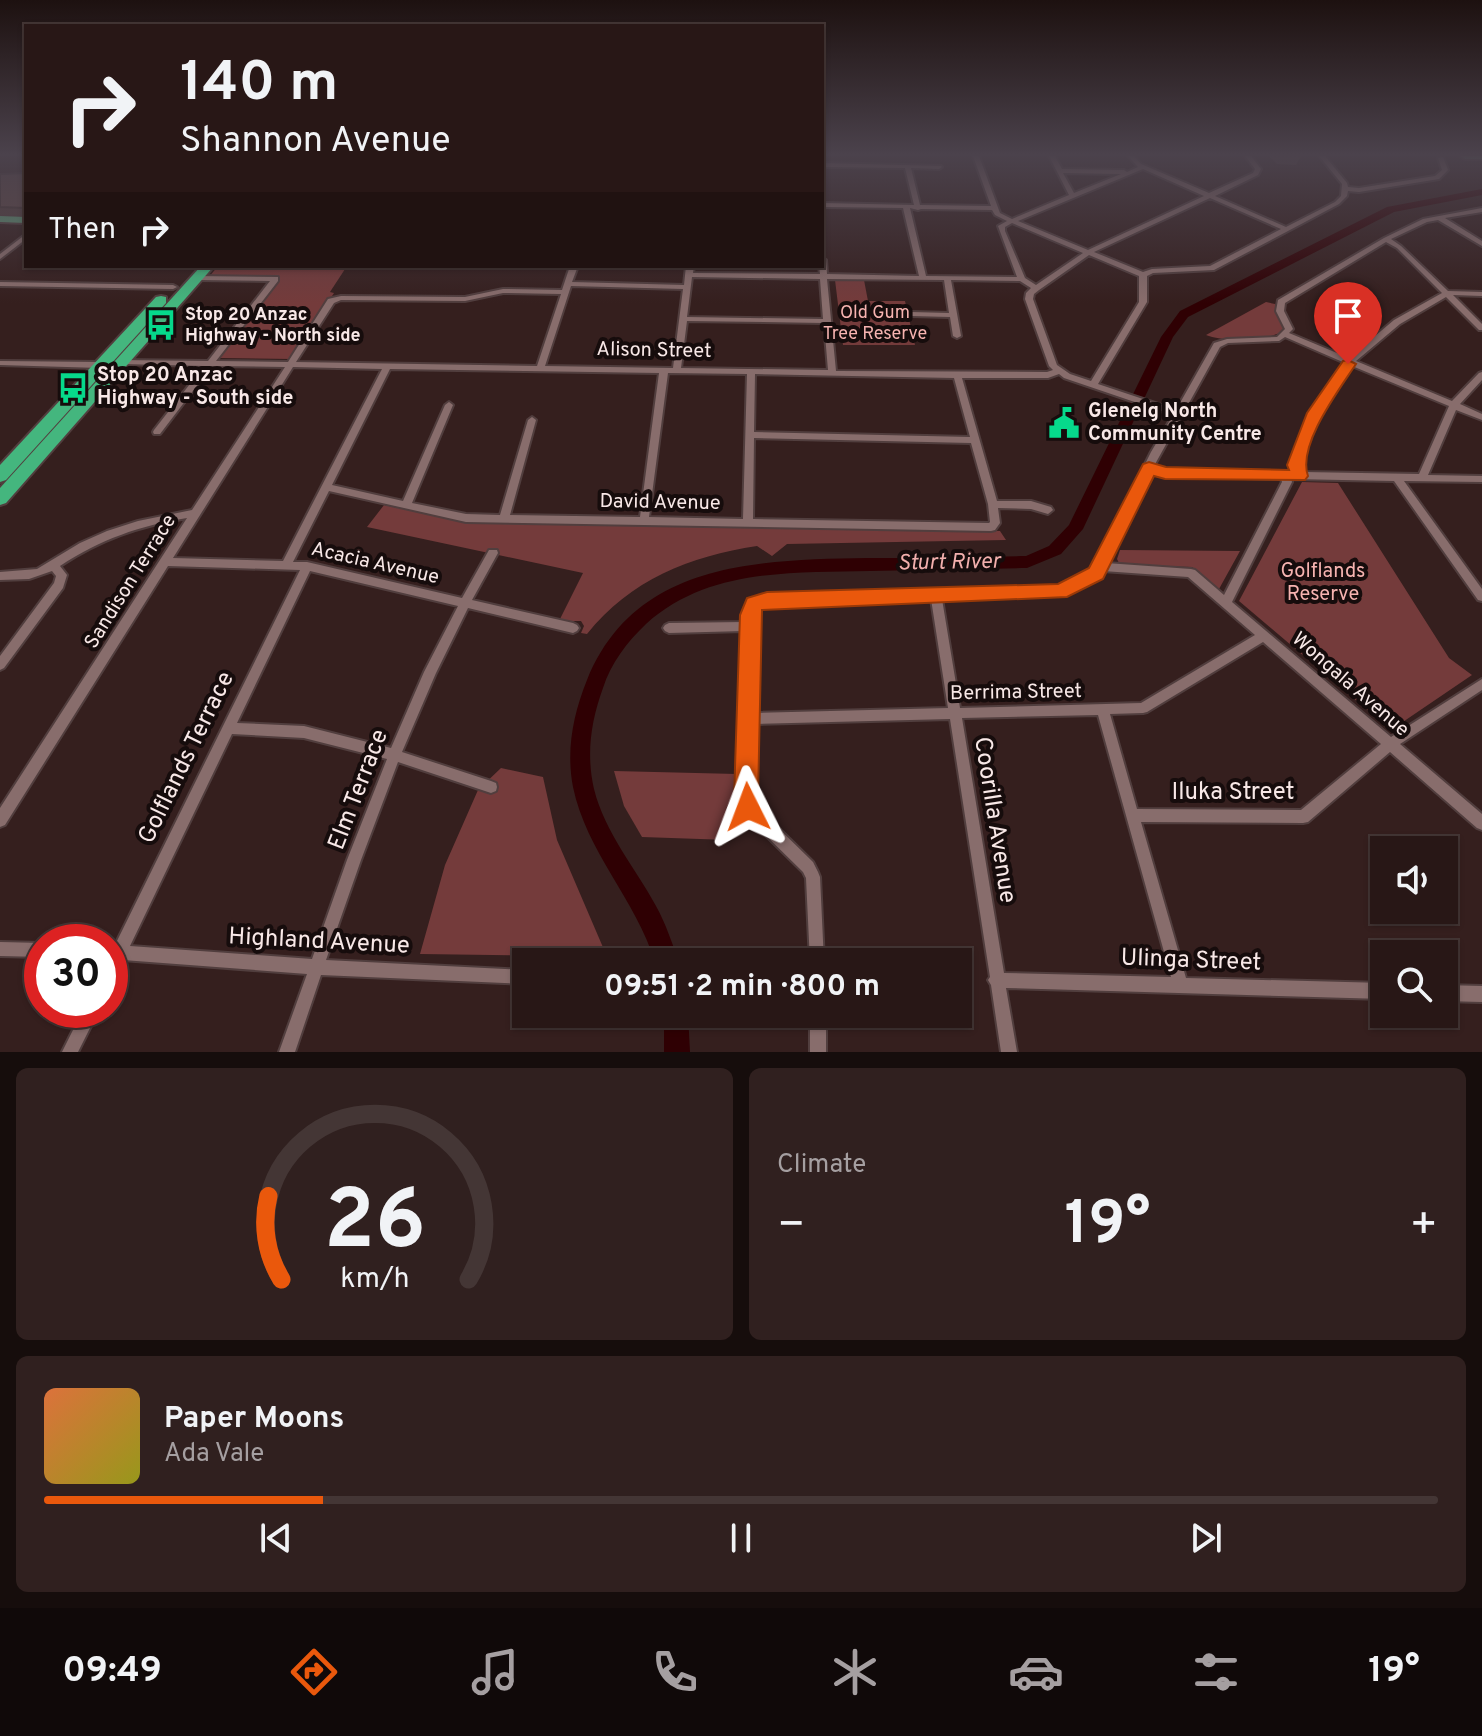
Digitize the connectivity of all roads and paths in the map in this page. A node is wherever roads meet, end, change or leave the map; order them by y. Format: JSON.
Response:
{"nodes":[{"id":1,"x":826,"y":205,"type":"edge"},
{"id":2,"x":993,"y":205,"type":"edge"},
{"id":3,"x":1050,"y":205,"type":"edge"},
{"id":4,"x":1194,"y":205,"type":"edge"},
{"id":5,"x":1231,"y":205,"type":"edge"},
{"id":6,"x":1333,"y":205,"type":"edge"},
{"id":7,"x":906,"y":207,"type":"junction"},
{"id":8,"x":918,"y":208,"type":"joint"},
{"id":9,"x":994,"y":208,"type":"junction"},
{"id":10,"x":1482,"y":210,"type":"edge"},
{"id":11,"x":1439,"y":217,"type":"junction"},
{"id":12,"x":1012,"y":221,"type":"junction"},
{"id":13,"x":0,"y":222,"type":"edge"},
{"id":14,"x":24,"y":222,"type":"edge"},
{"id":15,"x":1286,"y":229,"type":"junction"},
{"id":16,"x":24,"y":238,"type":"edge"},
{"id":17,"x":1386,"y":239,"type":"junction"},
{"id":18,"x":1482,"y":244,"type":"edge"},
{"id":19,"x":1089,"y":252,"type":"junction"},
{"id":20,"x":0,"y":257,"type":"edge"},
{"id":21,"x":573,"y":268,"type":"edge"},
{"id":22,"x":823,"y":268,"type":"edge"},
{"id":23,"x":200,"y":270,"type":"edge"},
{"id":24,"x":689,"y":270,"type":"edge"},
{"id":25,"x":1143,"y":275,"type":"junction"},
{"id":26,"x":824,"y":276,"type":"junction"},
{"id":27,"x":923,"y":277,"type":"junction"},
{"id":28,"x":947,"y":278,"type":"junction"},
{"id":29,"x":1022,"y":279,"type":"junction"},
{"id":30,"x":0,"y":284,"type":"edge"},
{"id":31,"x":173,"y":287,"type":"junction"},
{"id":32,"x":687,"y":287,"type":"junction"},
{"id":33,"x":567,"y":288,"type":"junction"},
{"id":34,"x":1036,"y":288,"type":"junction"},
{"id":35,"x":1448,"y":293,"type":"junction"},
{"id":36,"x":1482,"y":294,"type":"edge"},
{"id":37,"x":911,"y":314,"type":"dead end"},
{"id":38,"x":953,"y":315,"type":"junction"},
{"id":39,"x":683,"y":319,"type":"junction"},
{"id":40,"x":827,"y":321,"type":"junction"},
{"id":41,"x":142,"y":325,"type":"junction"},
{"id":42,"x":1482,"y":328,"type":"edge"},
{"id":43,"x":1286,"y":335,"type":"junction"},
{"id":44,"x":957,"y":336,"type":"dead end"},
{"id":45,"x":121,"y":362,"type":"junction"},
{"id":46,"x":1350,"y":362,"type":"junction"},
{"id":47,"x":0,"y":363,"type":"edge"},
{"id":48,"x":210,"y":363,"type":"junction"},
{"id":49,"x":292,"y":364,"type":"junction"},
{"id":50,"x":100,"y":365,"type":"junction"},
{"id":51,"x":388,"y":365,"type":"junction"},
{"id":52,"x":541,"y":366,"type":"junction"},
{"id":53,"x":677,"y":369,"type":"junction"},
{"id":54,"x":664,"y":370,"type":"junction"},
{"id":55,"x":1059,"y":371,"type":"junction"},
{"id":56,"x":751,"y":372,"type":"junction"},
{"id":57,"x":832,"y":373,"type":"junction"},
{"id":58,"x":957,"y":375,"type":"junction"},
{"id":59,"x":1482,"y":375,"type":"edge"},
{"id":60,"x":1093,"y":385,"type":"junction"},
{"id":61,"x":449,"y":405,"type":"dead end"},
{"id":62,"x":1454,"y":405,"type":"junction"},
{"id":63,"x":63,"y":413,"type":"junction"},
{"id":64,"x":1178,"y":414,"type":"junction"},
{"id":65,"x":1482,"y":417,"type":"edge"},
{"id":66,"x":532,"y":420,"type":"dead end"},
{"id":67,"x":157,"y":432,"type":"dead end"},
{"id":68,"x":749,"y":435,"type":"junction"},
{"id":69,"x":974,"y":440,"type":"junction"},
{"id":70,"x":6,"y":462,"type":"edge"},
{"id":71,"x":1149,"y":468,"type":"junction"},
{"id":72,"x":0,"y":476,"type":"edge"},
{"id":73,"x":1285,"y":476,"type":"junction"},
{"id":74,"x":1299,"y":476,"type":"junction"},
{"id":75,"x":1397,"y":478,"type":"junction"},
{"id":76,"x":1422,"y":478,"type":"junction"},
{"id":77,"x":1482,"y":479,"type":"edge"},
{"id":78,"x":325,"y":487,"type":"junction"},
{"id":79,"x":0,"y":499,"type":"edge"},
{"id":80,"x":993,"y":504,"type":"junction"},
{"id":81,"x":406,"y":505,"type":"junction"},
{"id":82,"x":1048,"y":510,"type":"dead end"},
{"id":83,"x":196,"y":513,"type":"junction"},
{"id":84,"x":504,"y":518,"type":"junction"},
{"id":85,"x":644,"y":521,"type":"junction"},
{"id":86,"x":748,"y":522,"type":"junction"},
{"id":87,"x":493,"y":553,"type":"dead end"},
{"id":88,"x":166,"y":562,"type":"junction"},
{"id":89,"x":287,"y":564,"type":"junction"},
{"id":90,"x":307,"y":566,"type":"junction"},
{"id":91,"x":54,"y":567,"type":"junction"},
{"id":92,"x":1100,"y":567,"type":"junction"},
{"id":93,"x":0,"y":576,"type":"edge"},
{"id":94,"x":936,"y":595,"type":"junction"},
{"id":95,"x":1482,"y":597,"type":"edge"},
{"id":96,"x":1226,"y":602,"type":"junction"},
{"id":97,"x":463,"y":603,"type":"junction"},
{"id":98,"x":750,"y":626,"type":"junction"},
{"id":99,"x":573,"y":628,"type":"dead end"},
{"id":100,"x":669,"y":628,"type":"dead end"},
{"id":101,"x":1265,"y":635,"type":"junction"},
{"id":102,"x":0,"y":665,"type":"edge"},
{"id":103,"x":1482,"y":684,"type":"edge"},
{"id":104,"x":1102,"y":709,"type":"junction"},
{"id":105,"x":955,"y":713,"type":"junction"},
{"id":106,"x":747,"y":719,"type":"junction"},
{"id":107,"x":228,"y":728,"type":"junction"},
{"id":108,"x":1390,"y":744,"type":"junction"},
{"id":109,"x":395,"y":755,"type":"junction"},
{"id":110,"x":491,"y":787,"type":"dead end"},
{"id":111,"x":1132,"y":815,"type":"junction"},
{"id":112,"x":0,"y":820,"type":"edge"},
{"id":113,"x":1482,"y":823,"type":"edge"},
{"id":114,"x":128,"y":926,"type":"edge"},
{"id":115,"x":816,"y":948,"type":"edge"},
{"id":116,"x":0,"y":949,"type":"edge"},
{"id":117,"x":24,"y":950,"type":"edge"},
{"id":118,"x":128,"y":953,"type":"edge"},
{"id":119,"x":317,"y":967,"type":"junction"},
{"id":120,"x":512,"y":976,"type":"edge"},
{"id":121,"x":996,"y":980,"type":"junction"},
{"id":122,"x":1180,"y":984,"type":"junction"},
{"id":123,"x":1370,"y":991,"type":"edge"},
{"id":124,"x":1458,"y":993,"type":"edge"},
{"id":125,"x":1482,"y":994,"type":"edge"},
{"id":126,"x":82,"y":1028,"type":"edge"},
{"id":127,"x":818,"y":1028,"type":"edge"},
{"id":128,"x":70,"y":1052,"type":"edge"},
{"id":129,"x":287,"y":1052,"type":"edge"},
{"id":130,"x":818,"y":1052,"type":"edge"},
{"id":131,"x":1009,"y":1052,"type":"edge"}],
"edges":[{"from":1,"to":7,"type":"street"},
{"from":2,"to":9,"type":"street"},
{"from":3,"to":12,"type":"street"},
{"from":4,"to":19,"type":"street"},
{"from":5,"to":15,"type":"street"},
{"from":6,"to":15,"type":"street"},
{"from":7,"to":8,"type":"street"},
{"from":7,"to":27,"type":"street"},
{"from":8,"to":9,"type":"street"},
{"from":9,"to":12,"type":"street"},
{"from":10,"to":11,"type":"street"},
{"from":11,"to":17,"type":"street"},
{"from":11,"to":18,"type":"street"},
{"from":12,"to":19,"type":"street"},
{"from":12,"to":29,"type":"street"},
{"from":13,"to":14,"type":"main road"},
{"from":15,"to":25,"type":"street"},
{"from":16,"to":20,"type":"street"},
{"from":17,"to":35,"type":"street"},
{"from":17,"to":43,"type":"street"},
{"from":19,"to":25,"type":"street"},
{"from":19,"to":34,"type":"street"},
{"from":21,"to":33,"type":"street"},
{"from":22,"to":26,"type":"street"},
{"from":23,"to":31,"type":"highway"},
{"from":23,"to":41,"type":"highway"},
{"from":23,"to":48,"type":"street"},
{"from":24,"to":26,"type":"street"},
{"from":24,"to":32,"type":"street"},
{"from":25,"to":60,"type":"street"},
{"from":26,"to":27,"type":"street"},
{"from":26,"to":40,"type":"street"},
{"from":27,"to":28,"type":"street"},
{"from":28,"to":29,"type":"street"},
{"from":28,"to":38,"type":"street"},
{"from":29,"to":34,"type":"street"},
{"from":30,"to":31,"type":"street"},
{"from":31,"to":41,"type":"highway"},
{"from":32,"to":33,"type":"street"},
{"from":32,"to":39,"type":"street"},
{"from":33,"to":49,"type":"street","name":"Sandison Terrace"},
{"from":33,"to":52,"type":"street"},
{"from":34,"to":55,"type":"street"},
{"from":35,"to":36,"type":"street"},
{"from":35,"to":42,"type":"street"},
{"from":35,"to":46,"type":"street"},
{"from":37,"to":38,"type":"street"},
{"from":38,"to":44,"type":"street"},
{"from":39,"to":40,"type":"street"},
{"from":39,"to":53,"type":"street"},
{"from":40,"to":57,"type":"street"},
{"from":41,"to":45,"type":"highway"},
{"from":41,"to":50,"type":"highway"},
{"from":43,"to":46,"type":"street"},
{"from":43,"to":64,"type":"street"},
{"from":45,"to":48,"type":"street","name":"Alison Street"},
{"from":45,"to":63,"type":"highway"},
{"from":46,"to":62,"type":"street"},
{"from":46,"to":74,"type":"street"},
{"from":47,"to":50,"type":"street"},
{"from":48,"to":49,"type":"street","name":"Alison Street"},
{"from":48,"to":67,"type":"street"},
{"from":49,"to":51,"type":"street","name":"Alison Street"},
{"from":49,"to":83,"type":"street","name":"Sandison Terrace"},
{"from":50,"to":63,"type":"highway"},
{"from":51,"to":52,"type":"street","name":"Alison Street"},
{"from":51,"to":78,"type":"street"},
{"from":52,"to":54,"type":"street","name":"Alison Street"},
{"from":53,"to":54,"type":"street","name":"Alison Street"},
{"from":53,"to":56,"type":"street","name":"Alison Street"},
{"from":54,"to":85,"type":"street"},
{"from":55,"to":58,"type":"street","name":"Alison Street"},
{"from":55,"to":60,"type":"street","name":"Alison Street"},
{"from":56,"to":57,"type":"street","name":"Alison Street"},
{"from":56,"to":68,"type":"street"},
{"from":57,"to":58,"type":"street","name":"Alison Street"},
{"from":58,"to":69,"type":"street"},
{"from":59,"to":62,"type":"street"},
{"from":60,"to":64,"type":"street","name":"Alison Street"},
{"from":61,"to":81,"type":"street"},
{"from":62,"to":65,"type":"street"},
{"from":62,"to":76,"type":"street"},
{"from":63,"to":70,"type":"highway"},
{"from":63,"to":79,"type":"highway"},
{"from":64,"to":71,"type":"street"},
{"from":66,"to":84,"type":"street"},
{"from":68,"to":69,"type":"street"},
{"from":68,"to":86,"type":"street"},
{"from":69,"to":80,"type":"street"},
{"from":70,"to":72,"type":"highway"},
{"from":71,"to":73,"type":"street"},
{"from":71,"to":92,"type":"street"},
{"from":73,"to":74,"type":"street"},
{"from":73,"to":96,"type":"street"},
{"from":74,"to":75,"type":"street"},
{"from":75,"to":76,"type":"street"},
{"from":75,"to":95,"type":"street"},
{"from":76,"to":77,"type":"street"},
{"from":78,"to":81,"type":"street","name":"David Avenue"},
{"from":78,"to":89,"type":"street"},
{"from":80,"to":82,"type":"street"},
{"from":80,"to":86,"type":"street","name":"David Avenue"},
{"from":81,"to":84,"type":"street","name":"David Avenue"},
{"from":83,"to":88,"type":"street","name":"Sandison Terrace"},
{"from":83,"to":91,"type":"street"},
{"from":84,"to":85,"type":"street","name":"David Avenue"},
{"from":85,"to":86,"type":"street","name":"David Avenue"},
{"from":87,"to":97,"type":"street","name":"Elm Terrace"},
{"from":88,"to":89,"type":"street","name":"Acacia Avenue"},
{"from":88,"to":112,"type":"street","name":"Sandison Terrace"},
{"from":89,"to":90,"type":"street","name":"Acacia Avenue"},
{"from":90,"to":97,"type":"street","name":"Acacia Avenue"},
{"from":90,"to":107,"type":"street","name":"Golflands Terrace"},
{"from":91,"to":93,"type":"street"},
{"from":91,"to":102,"type":"street"},
{"from":92,"to":94,"type":"street"},
{"from":92,"to":96,"type":"street","name":"Wongala Avenue"},
{"from":94,"to":98,"type":"street"},
{"from":94,"to":105,"type":"street","name":"Coorilla Avenue"},
{"from":96,"to":101,"type":"street","name":"Wongala Avenue"},
{"from":97,"to":99,"type":"street","name":"Acacia Avenue"},
{"from":97,"to":109,"type":"street","name":"Elm Terrace"},
{"from":98,"to":100,"type":"street"},
{"from":98,"to":106,"type":"street"},
{"from":101,"to":104,"type":"street","name":"Berrima Street"},
{"from":101,"to":108,"type":"street","name":"Wongala Avenue"},
{"from":103,"to":108,"type":"street","name":"Iluka Street"},
{"from":104,"to":105,"type":"street","name":"Berrima Street"},
{"from":104,"to":111,"type":"street"},
{"from":105,"to":106,"type":"street","name":"Berrima Street"},
{"from":105,"to":121,"type":"street","name":"Coorilla Avenue"},
{"from":106,"to":115,"type":"street"},
{"from":107,"to":109,"type":"street"},
{"from":107,"to":114,"type":"street","name":"Golflands Terrace"},
{"from":108,"to":111,"type":"street","name":"Iluka Street"},
{"from":108,"to":113,"type":"street","name":"Wongala Avenue"},
{"from":109,"to":110,"type":"street"},
{"from":109,"to":119,"type":"street","name":"Elm Terrace"},
{"from":111,"to":122,"type":"street"},
{"from":116,"to":117,"type":"street"},
{"from":118,"to":119,"type":"street","name":"Highland Avenue"},
{"from":119,"to":120,"type":"street","name":"Highland Avenue"},
{"from":119,"to":129,"type":"street","name":"Elm Terrace"},
{"from":121,"to":122,"type":"street","name":"Ulinga Street"},
{"from":121,"to":131,"type":"street","name":"Coorilla Avenue"},
{"from":122,"to":123,"type":"street","name":"Ulinga Street"},
{"from":124,"to":125,"type":"street"},
{"from":126,"to":128,"type":"street"},
{"from":127,"to":130,"type":"street"}]}
